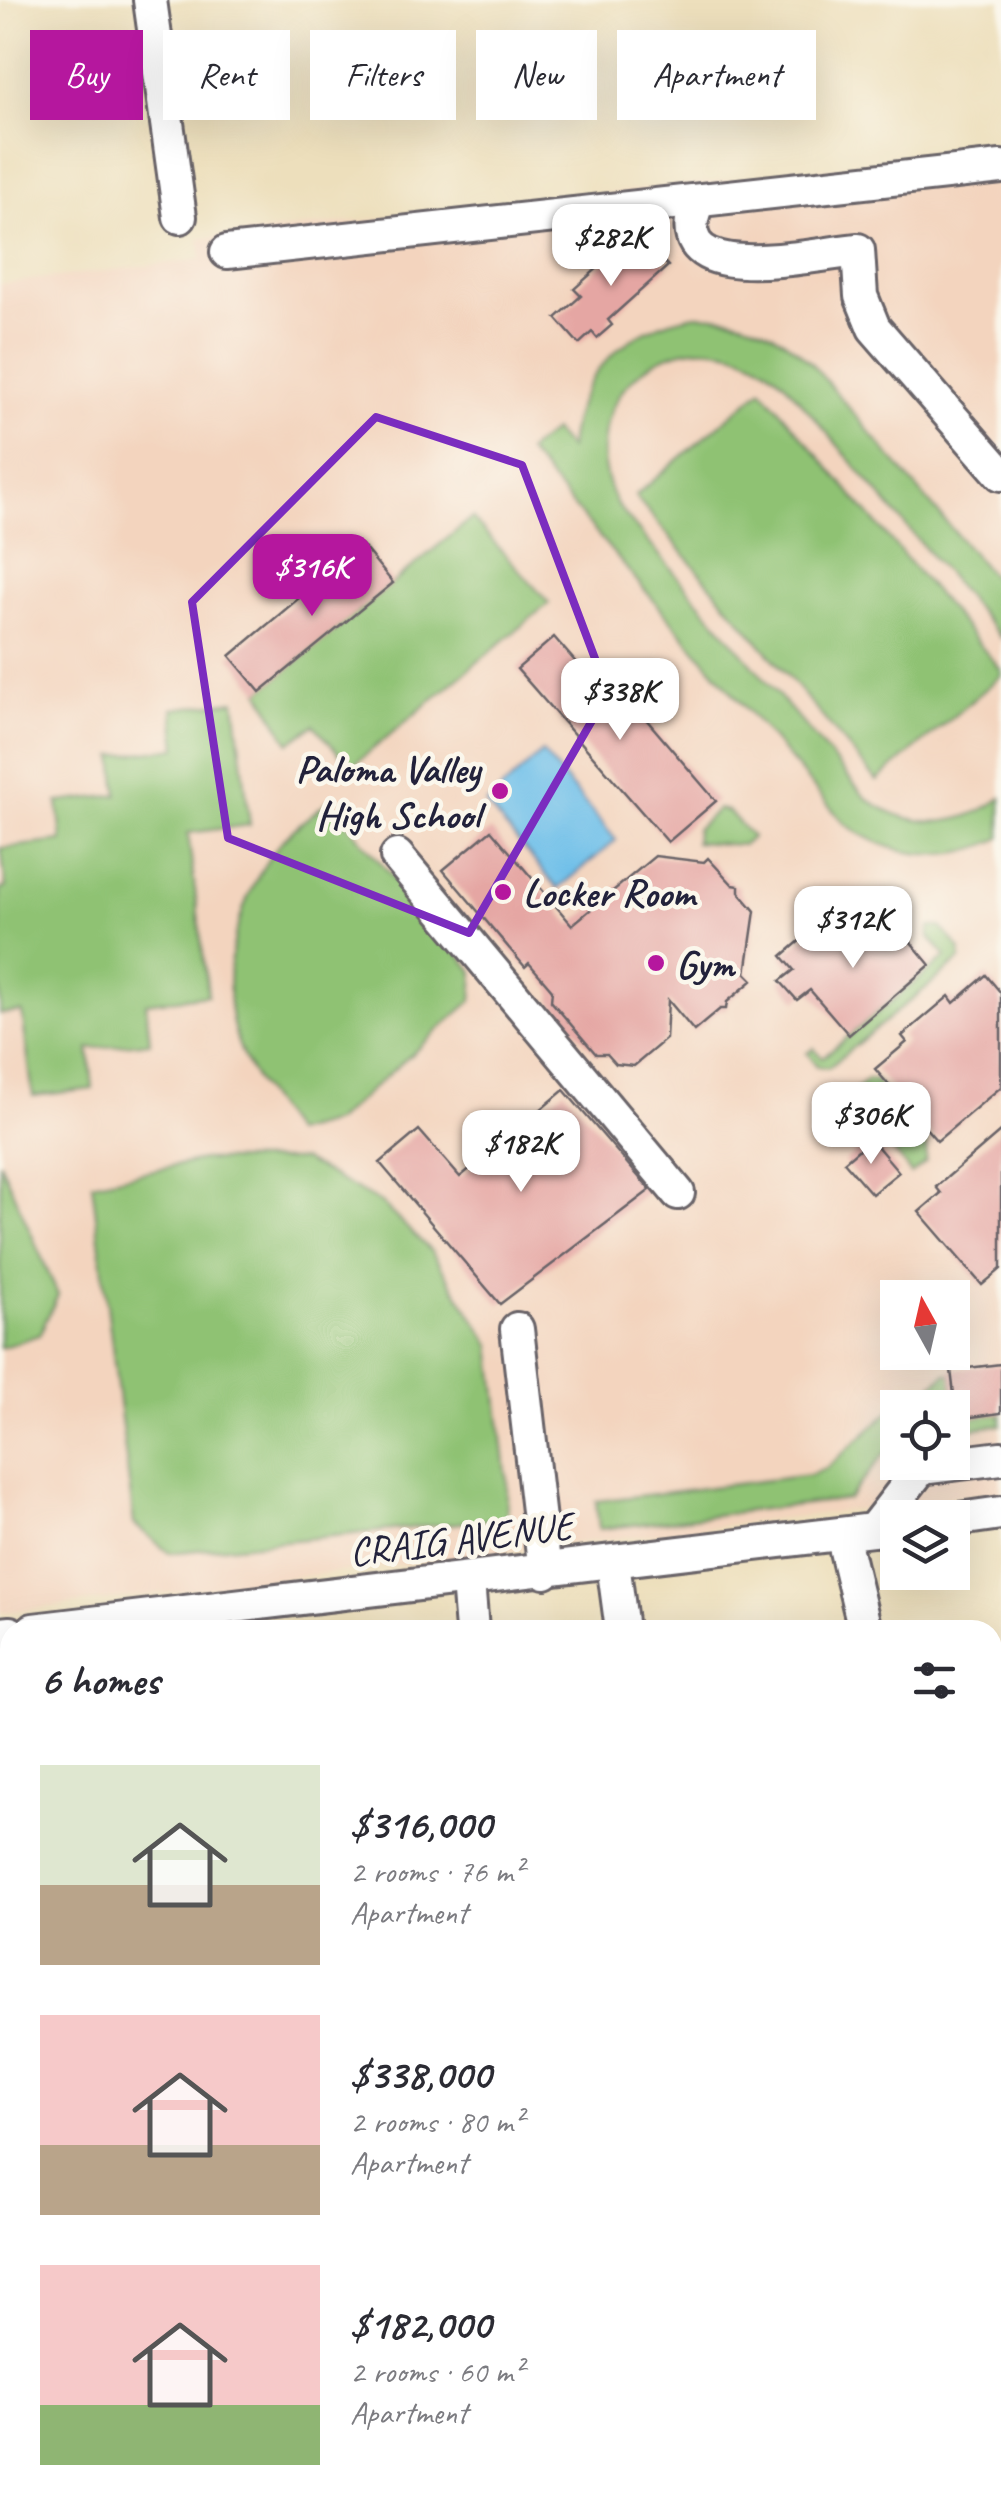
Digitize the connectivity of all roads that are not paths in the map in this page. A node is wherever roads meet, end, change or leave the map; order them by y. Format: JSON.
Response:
{"nodes":[{"id":1,"x":150,"y":0,"type":"edge"},
{"id":2,"x":1001,"y":167,"type":"edge"},
{"id":3,"x":698,"y":202,"type":"junction"},
{"id":4,"x":180,"y":218,"type":"dead end"},
{"id":5,"x":228,"y":252,"type":"dead end"},
{"id":6,"x":860,"y":296,"type":"junction"},
{"id":7,"x":1001,"y":452,"type":"edge"},
{"id":8,"x":1001,"y":474,"type":"edge"},
{"id":9,"x":397,"y":856,"type":"dead end"},
{"id":10,"x":678,"y":1193,"type":"dead end"},
{"id":11,"x":517,"y":1329,"type":"dead end"},
{"id":12,"x":1001,"y":1458,"type":"edge"},
{"id":13,"x":1001,"y":1513,"type":"edge"},
{"id":14,"x":970,"y":1517,"type":"edge"},
{"id":15,"x":871,"y":1530,"type":"edge"},
{"id":16,"x":613,"y":1563,"type":"junction"},
{"id":17,"x":546,"y":1572,"type":"junction"},
{"id":18,"x":468,"y":1580,"type":"junction"},
{"id":19,"x":120,"y":1620,"type":"edge"},
{"id":20,"x":471,"y":1620,"type":"edge"},
{"id":21,"x":621,"y":1620,"type":"edge"},
{"id":22,"x":866,"y":1620,"type":"edge"}],
"edges":[{"from":1,"to":4,"type":"street"},
{"from":2,"to":3,"type":"street"},
{"from":3,"to":5,"type":"street"},
{"from":3,"to":6,"type":"street"},
{"from":6,"to":7,"type":"street"},
{"from":6,"to":8,"type":"street"},
{"from":9,"to":10,"type":"street"},
{"from":11,"to":17,"type":"street"},
{"from":12,"to":15,"type":"street"},
{"from":13,"to":14,"type":"street"},
{"from":15,"to":16,"type":"street","name":"CRAIG AVENUE"},
{"from":15,"to":22,"type":"street"},
{"from":16,"to":17,"type":"street","name":"CRAIG AVENUE"},
{"from":16,"to":21,"type":"street"},
{"from":17,"to":18,"type":"street","name":"CRAIG AVENUE"},
{"from":18,"to":19,"type":"street","name":"CRAIG AVENUE"},
{"from":18,"to":20,"type":"street"}]}
